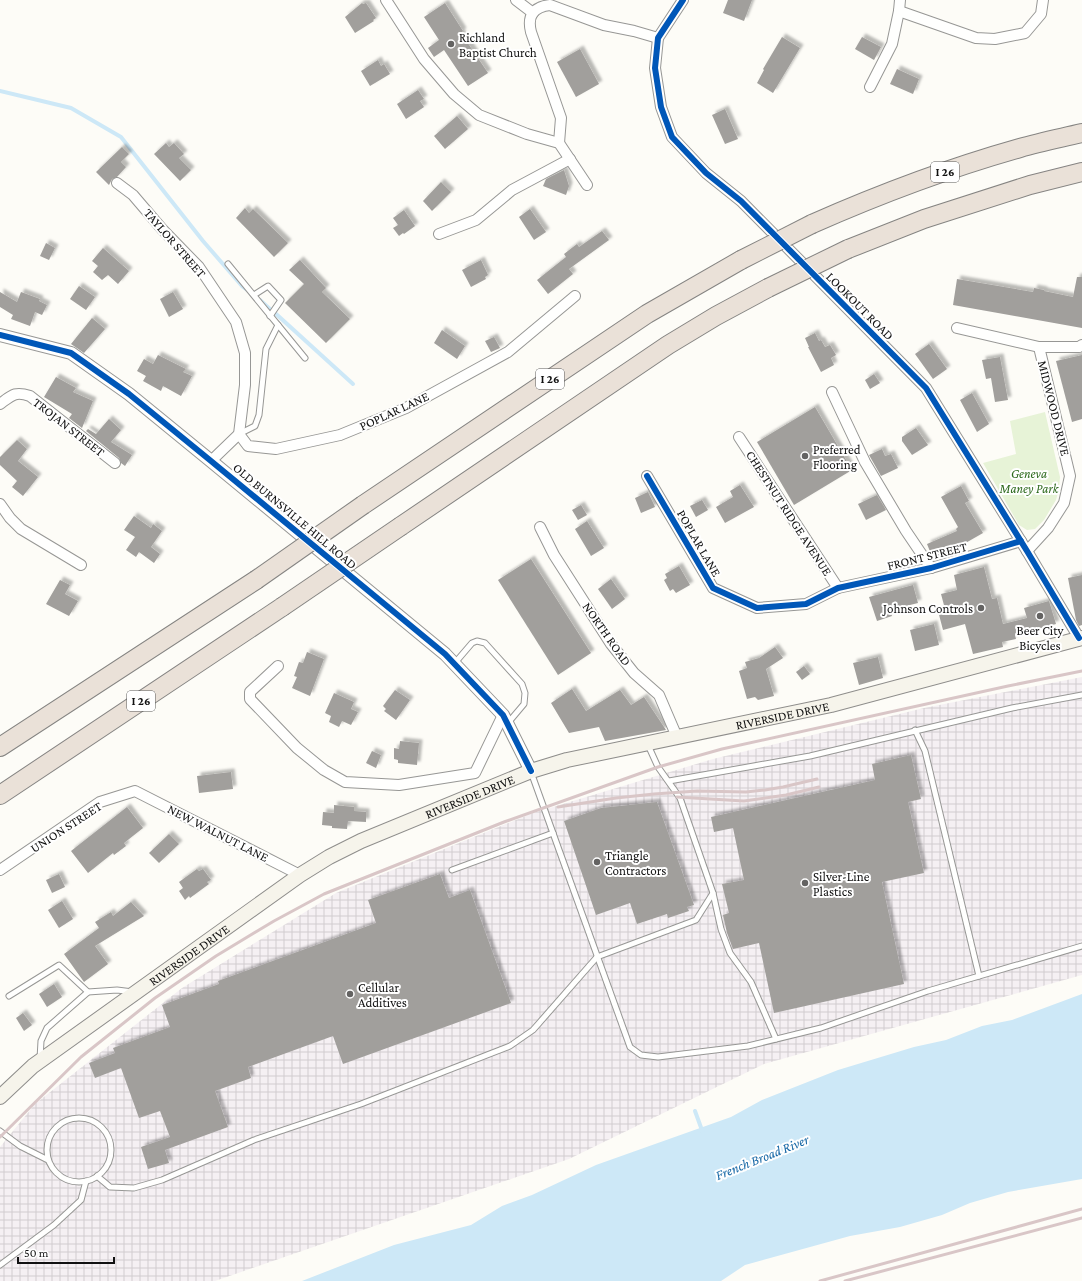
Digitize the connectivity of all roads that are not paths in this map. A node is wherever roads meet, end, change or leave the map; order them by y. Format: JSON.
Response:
{"nodes":[{"id":1,"x":386,"y":0,"type":"edge"},
{"id":2,"x":516,"y":0,"type":"edge"},
{"id":3,"x":683,"y":0,"type":"edge"},
{"id":4,"x":900,"y":0,"type":"edge"},
{"id":5,"x":1043,"y":0,"type":"edge"},
{"id":6,"x":899,"y":11,"type":"junction"},
{"id":7,"x":533,"y":13,"type":"junction"},
{"id":8,"x":658,"y":38,"type":"junction"},
{"id":9,"x":870,"y":86,"type":"dead end"},
{"id":10,"x":1082,"y":133,"type":"edge"},
{"id":11,"x":559,"y":143,"type":"junction"},
{"id":12,"x":570,"y":159,"type":"junction"},
{"id":13,"x":1082,"y":172,"type":"edge"},
{"id":14,"x":117,"y":183,"type":"dead end"},
{"id":15,"x":587,"y":185,"type":"dead end"},
{"id":16,"x":439,"y":234,"type":"dead end"},
{"id":17,"x":228,"y":264,"type":"dead end"},
{"id":18,"x":254,"y":295,"type":"junction"},
{"id":19,"x":575,"y":296,"type":"dead end"},
{"id":20,"x":270,"y":316,"type":"junction"},
{"id":21,"x":278,"y":325,"type":"junction"},
{"id":22,"x":957,"y":328,"type":"dead end"},
{"id":23,"x":0,"y":335,"type":"edge"},
{"id":24,"x":1082,"y":345,"type":"edge"},
{"id":25,"x":1039,"y":347,"type":"junction"},
{"id":26,"x":305,"y":358,"type":"dead end"},
{"id":27,"x":832,"y":392,"type":"dead end"},
{"id":28,"x":0,"y":404,"type":"edge"},
{"id":29,"x":240,"y":434,"type":"junction"},
{"id":30,"x":739,"y":437,"type":"dead end"},
{"id":31,"x":211,"y":461,"type":"junction"},
{"id":32,"x":115,"y":463,"type":"dead end"},
{"id":33,"x":647,"y":476,"type":"dead end"},
{"id":34,"x":0,"y":504,"type":"edge"},
{"id":35,"x":540,"y":527,"type":"dead end"},
{"id":36,"x":1021,"y":541,"type":"junction"},
{"id":37,"x":1027,"y":551,"type":"junction"},
{"id":38,"x":81,"y":565,"type":"dead end"},
{"id":39,"x":931,"y":568,"type":"junction"},
{"id":40,"x":838,"y":588,"type":"junction"},
{"id":41,"x":1081,"y":638,"type":"edge"},
{"id":42,"x":454,"y":664,"type":"junction"},
{"id":43,"x":278,"y":666,"type":"dead end"},
{"id":44,"x":1082,"y":695,"type":"edge"},
{"id":45,"x":505,"y":720,"type":"junction"},
{"id":46,"x":915,"y":730,"type":"junction"},
{"id":47,"x":677,"y":737,"type":"junction"},
{"id":48,"x":648,"y":743,"type":"junction"},
{"id":49,"x":0,"y":747,"type":"edge"},
{"id":50,"x":531,"y":771,"type":"junction"},
{"id":51,"x":669,"y":781,"type":"junction"},
{"id":52,"x":135,"y":790,"type":"joint"},
{"id":53,"x":0,"y":795,"type":"edge"},
{"id":54,"x":553,"y":833,"type":"junction"},
{"id":55,"x":0,"y":870,"type":"edge"},
{"id":56,"x":452,"y":870,"type":"dead end"},
{"id":57,"x":300,"y":874,"type":"junction"},
{"id":58,"x":712,"y":893,"type":"junction"},
{"id":59,"x":1082,"y":946,"type":"edge"},
{"id":60,"x":598,"y":957,"type":"junction"},
{"id":61,"x":979,"y":976,"type":"junction"},
{"id":62,"x":88,"y":992,"type":"junction"},
{"id":63,"x":136,"y":992,"type":"junction"},
{"id":64,"x":9,"y":996,"type":"dead end"},
{"id":65,"x":776,"y":1039,"type":"junction"},
{"id":66,"x":40,"y":1061,"type":"junction"},
{"id":67,"x":0,"y":1096,"type":"edge"},
{"id":68,"x":0,"y":1131,"type":"edge"},
{"id":69,"x":48,"y":1160,"type":"junction"},
{"id":70,"x":97,"y":1176,"type":"junction"},
{"id":71,"x":86,"y":1181,"type":"junction"},
{"id":72,"x":0,"y":1265,"type":"edge"}],
"edges":[{"from":1,"to":11,"type":"street"},
{"from":2,"to":7,"type":"street"},
{"from":3,"to":8,"type":"street","name":"LOOKOUT ROAD"},
{"from":4,"to":6,"type":"street"},
{"from":5,"to":6,"type":"street"},
{"from":6,"to":9,"type":"street"},
{"from":7,"to":8,"type":"street"},
{"from":7,"to":11,"type":"street"},
{"from":8,"to":36,"type":"street","name":"LOOKOUT ROAD"},
{"from":10,"to":49,"type":"highway","number":"I 26","bridge":true},
{"from":11,"to":12,"type":"street"},
{"from":12,"to":15,"type":"street"},
{"from":12,"to":16,"type":"street"},
{"from":13,"to":53,"type":"highway","number":"I 26","bridge":true},
{"from":14,"to":29,"type":"street","name":"TAYLOR STREET"},
{"from":17,"to":18,"type":"lane"},
{"from":18,"to":20,"type":"lane"},
{"from":18,"to":20,"type":"lane"},
{"from":19,"to":29,"type":"street","name":"POPLAR LANE"},
{"from":20,"to":21,"type":"lane"},
{"from":21,"to":26,"type":"lane"},
{"from":21,"to":29,"type":"lane"},
{"from":22,"to":25,"type":"street"},
{"from":23,"to":31,"type":"street","name":"OLD BURNSVILLE HILL ROAD"},
{"from":24,"to":25,"type":"street"},
{"from":25,"to":37,"type":"street","name":"MIDWOOD DRIVE"},
{"from":27,"to":39,"type":"street"},
{"from":28,"to":32,"type":"street","name":"TROJAN STREET"},
{"from":29,"to":31,"type":"street"},
{"from":30,"to":40,"type":"street","name":"CHESTNUT RIDGE AVENUE"},
{"from":31,"to":42,"type":"street","name":"OLD BURNSVILLE HILL ROAD"},
{"from":33,"to":40,"type":"street","name":"POPLAR LANE"},
{"from":34,"to":38,"type":"street"},
{"from":35,"to":47,"type":"street","name":"NORTH ROAD"},
{"from":36,"to":37,"type":"street","name":"LOOKOUT ROAD"},
{"from":36,"to":39,"type":"street","name":"FRONT STREET"},
{"from":37,"to":41,"type":"street","name":"LOOKOUT ROAD"},
{"from":39,"to":40,"type":"street","name":"FRONT STREET"},
{"from":41,"to":47,"type":"main road","name":"RIVERSIDE DRIVE"},
{"from":42,"to":45,"type":"street","name":"OLD BURNSVILLE HILL ROAD"},
{"from":42,"to":45,"type":"lane"},
{"from":43,"to":45,"type":"street"},
{"from":44,"to":46,"type":"lane"},
{"from":45,"to":50,"type":"street","name":"OLD BURNSVILLE HILL ROAD"},
{"from":46,"to":51,"type":"lane"},
{"from":46,"to":61,"type":"lane"},
{"from":47,"to":48,"type":"main road","name":"RIVERSIDE DRIVE"},
{"from":48,"to":50,"type":"main road","name":"RIVERSIDE DRIVE"},
{"from":48,"to":51,"type":"lane"},
{"from":50,"to":54,"type":"lane"},
{"from":50,"to":57,"type":"main road","name":"RIVERSIDE DRIVE"},
{"from":51,"to":58,"type":"lane"},
{"from":52,"to":55,"type":"street","name":"UNION STREET"},
{"from":52,"to":57,"type":"street","name":"NEW WALNUT LANE"},
{"from":54,"to":56,"type":"lane"},
{"from":54,"to":60,"type":"lane"},
{"from":57,"to":63,"type":"main road","name":"RIVERSIDE DRIVE"},
{"from":58,"to":60,"type":"lane"},
{"from":58,"to":65,"type":"lane"},
{"from":59,"to":61,"type":"lane"},
{"from":60,"to":65,"type":"lane"},
{"from":60,"to":70,"type":"lane"},
{"from":61,"to":65,"type":"lane"},
{"from":62,"to":63,"type":"lane"},
{"from":62,"to":64,"type":"lane"},
{"from":62,"to":66,"type":"lane"},
{"from":63,"to":66,"type":"main road","name":"RIVERSIDE DRIVE"},
{"from":66,"to":67,"type":"main road","name":"RIVERSIDE DRIVE"},
{"from":68,"to":69,"type":"lane"},
{"from":69,"to":70,"type":"lane"},
{"from":69,"to":71,"type":"lane"},
{"from":70,"to":71,"type":"lane"},
{"from":71,"to":72,"type":"lane"}]}
